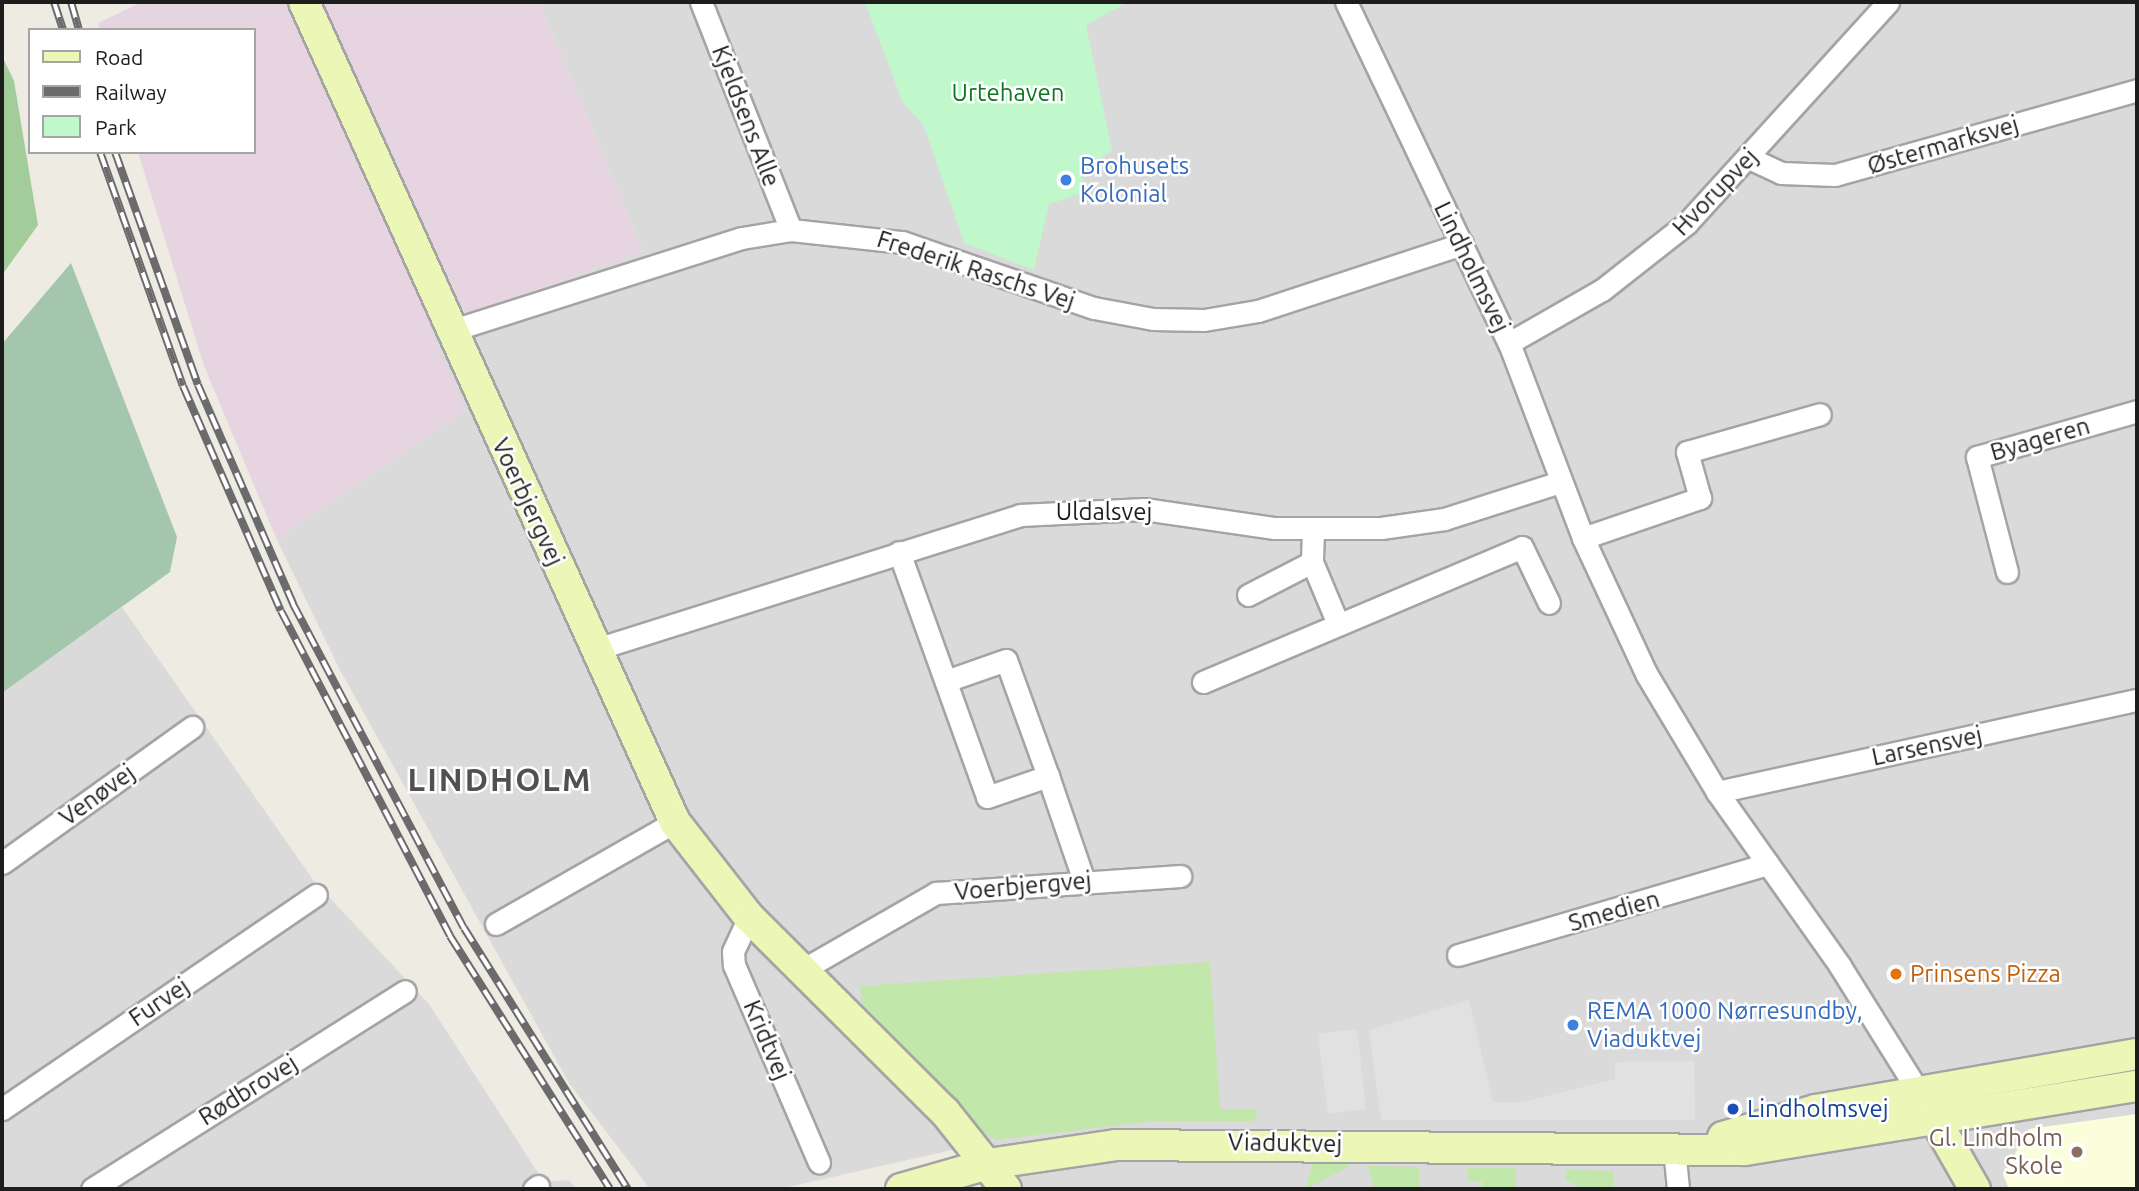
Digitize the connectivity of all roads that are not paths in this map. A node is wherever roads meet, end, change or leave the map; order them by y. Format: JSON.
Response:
{"nodes":[{"id":1,"x":304,"y":2,"type":"edge"},
{"id":2,"x":701,"y":2,"type":"edge"},
{"id":3,"x":1346,"y":2,"type":"edge"},
{"id":4,"x":1888,"y":2,"type":"edge"},
{"id":5,"x":2137,"y":90,"type":"edge"},
{"id":6,"x":1749,"y":158,"type":"junction"},
{"id":7,"x":791,"y":230,"type":"junction"},
{"id":8,"x":1462,"y":244,"type":"junction"},
{"id":9,"x":450,"y":331,"type":"junction"},
{"id":10,"x":1509,"y":343,"type":"junction"},
{"id":11,"x":2137,"y":411,"type":"edge"},
{"id":12,"x":1820,"y":414,"type":"dead end"},
{"id":13,"x":1560,"y":482,"type":"junction"},
{"id":14,"x":1313,"y":531,"type":"junction"},
{"id":15,"x":1583,"y":538,"type":"junction"},
{"id":16,"x":899,"y":552,"type":"junction"},
{"id":17,"x":1312,"y":562,"type":"junction"},
{"id":18,"x":2007,"y":572,"type":"dead end"},
{"id":19,"x":1248,"y":595,"type":"dead end"},
{"id":20,"x":1549,"y":603,"type":"dead end"},
{"id":21,"x":1338,"y":624,"type":"junction"},
{"id":22,"x":596,"y":649,"type":"junction"},
{"id":23,"x":946,"y":681,"type":"junction"},
{"id":24,"x":1203,"y":682,"type":"dead end"},
{"id":25,"x":2137,"y":700,"type":"edge"},
{"id":26,"x":192,"y":727,"type":"dead end"},
{"id":27,"x":1048,"y":776,"type":"junction"},
{"id":28,"x":1717,"y":792,"type":"junction"},
{"id":29,"x":675,"y":822,"type":"junction"},
{"id":30,"x":2,"y":863,"type":"edge"},
{"id":31,"x":1768,"y":864,"type":"junction"},
{"id":32,"x":1180,"y":876,"type":"dead end"},
{"id":33,"x":1084,"y":881,"type":"junction"},
{"id":34,"x":316,"y":895,"type":"dead end"},
{"id":35,"x":749,"y":917,"type":"junction"},
{"id":36,"x":496,"y":924,"type":"dead end"},
{"id":37,"x":1458,"y":955,"type":"dead end"},
{"id":38,"x":802,"y":970,"type":"junction"},
{"id":39,"x":405,"y":991,"type":"dead end"},
{"id":40,"x":2137,"y":1055,"type":"edge"},
{"id":41,"x":2137,"y":1086,"type":"edge"},
{"id":42,"x":1918,"y":1091,"type":"junction"},
{"id":43,"x":2,"y":1109,"type":"edge"},
{"id":44,"x":1937,"y":1121,"type":"junction"},
{"id":45,"x":1674,"y":1148,"type":"junction"},
{"id":46,"x":819,"y":1162,"type":"dead end"},
{"id":47,"x":977,"y":1175,"type":"edge"},
{"id":48,"x":92,"y":1189,"type":"edge"},
{"id":49,"x":901,"y":1189,"type":"edge"},
{"id":50,"x":1006,"y":1189,"type":"edge"},
{"id":51,"x":1678,"y":1189,"type":"edge"},
{"id":52,"x":1975,"y":1189,"type":"edge"}],
"edges":[{"from":1,"to":9,"type":"street","name":"Voerbjergvej"},
{"from":2,"to":7,"type":"street","name":"Kjeldsens Alle"},
{"from":3,"to":8,"type":"street","name":"Lindholmsvej"},
{"from":4,"to":6,"type":"street","name":"Hvorupvej"},
{"from":5,"to":6,"type":"street","name":"Østermarksvej"},
{"from":6,"to":10,"type":"street","name":"Hvorupvej"},
{"from":7,"to":8,"type":"street","name":"Frederik Raschs Vej"},
{"from":7,"to":9,"type":"street","name":"Frederik Raschs Vej"},
{"from":8,"to":10,"type":"street","name":"Lindholmsvej"},
{"from":9,"to":22,"type":"street","name":"Voerbjergvej"},
{"from":10,"to":13,"type":"street","name":"Lindholmsvej"},
{"from":11,"to":18,"type":"street","name":"Byageren"},
{"from":12,"to":15,"type":"street"},
{"from":13,"to":14,"type":"street","name":"Uldalsvej"},
{"from":13,"to":15,"type":"street","name":"Lindholmsvej"},
{"from":14,"to":16,"type":"street","name":"Uldalsvej"},
{"from":14,"to":17,"type":"street"},
{"from":15,"to":28,"type":"street","name":"Lindholmsvej"},
{"from":16,"to":22,"type":"street","name":"Uldalsvej"},
{"from":16,"to":23,"type":"street"},
{"from":17,"to":19,"type":"street"},
{"from":17,"to":21,"type":"street"},
{"from":20,"to":21,"type":"street"},
{"from":21,"to":24,"type":"street"},
{"from":22,"to":29,"type":"street","name":"Voerbjergvej"},
{"from":23,"to":27,"type":"street"},
{"from":23,"to":27,"type":"street"},
{"from":25,"to":28,"type":"street","name":"Larsensvej"},
{"from":26,"to":30,"type":"street","name":"Venøvej"},
{"from":27,"to":33,"type":"street"},
{"from":28,"to":31,"type":"street","name":"Lindholmsvej"},
{"from":29,"to":35,"type":"street","name":"Voerbjergvej"},
{"from":29,"to":36,"type":"street"},
{"from":31,"to":37,"type":"street","name":"Smedien"},
{"from":31,"to":42,"type":"street","name":"Lindholmsvej"},
{"from":32,"to":33,"type":"street","name":"Voerbjergvej"},
{"from":33,"to":38,"type":"street","name":"Voerbjergvej"},
{"from":34,"to":43,"type":"street","name":"Furvej"},
{"from":35,"to":38,"type":"street","name":"Voerbjergvej"},
{"from":35,"to":46,"type":"street","name":"Kridtvej"},
{"from":38,"to":47,"type":"street","name":"Voerbjergvej"},
{"from":39,"to":48,"type":"street","name":"Rødbrovej"},
{"from":40,"to":42,"type":"street","name":"Viaduktvej"},
{"from":41,"to":44,"type":"street","name":"Viaduktvej"},
{"from":42,"to":44,"type":"street","name":"Lindholmsvej"},
{"from":42,"to":45,"type":"street","name":"Viaduktvej"},
{"from":44,"to":45,"type":"street","name":"Viaduktvej"},
{"from":44,"to":52,"type":"street","name":"Lindholmsvej"},
{"from":45,"to":47,"type":"street","name":"Viaduktvej"},
{"from":45,"to":51,"type":"street"},
{"from":47,"to":49,"type":"street","name":"Viaduktvej"},
{"from":47,"to":50,"type":"street","name":"Voerbjergvej"}]}
